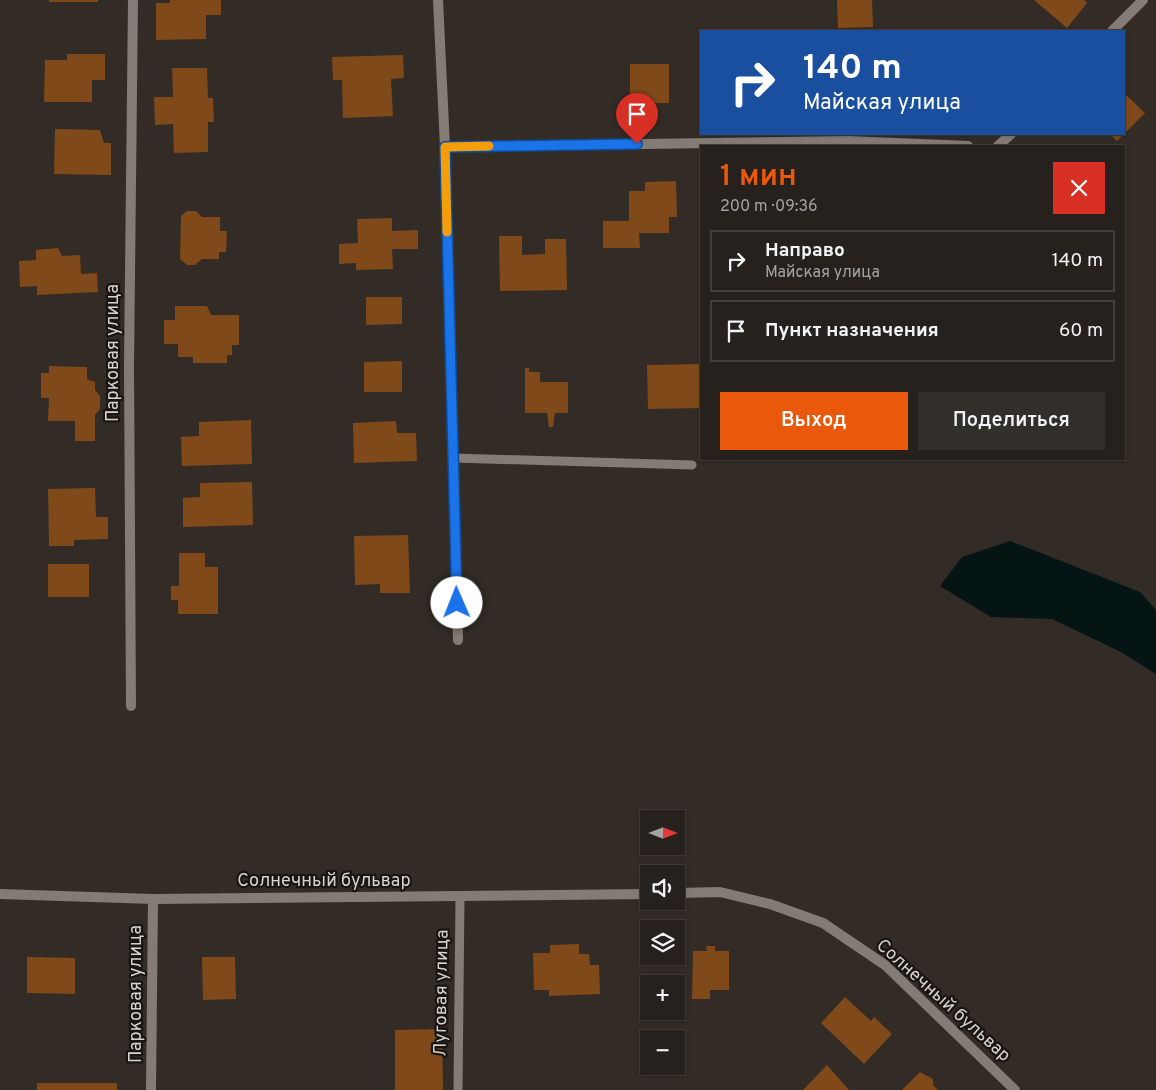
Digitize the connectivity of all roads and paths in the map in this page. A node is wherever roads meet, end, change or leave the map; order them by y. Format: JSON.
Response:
{"nodes":[{"id":1,"x":133,"y":0,"type":"edge"},
{"id":2,"x":438,"y":0,"type":"edge"},
{"id":3,"x":1143,"y":0,"type":"edge"},
{"id":4,"x":1113,"y":30,"type":"edge"},
{"id":5,"x":1010,"y":135,"type":"edge"},
{"id":6,"x":944,"y":145,"type":"edge"},
{"id":7,"x":999,"y":145,"type":"edge"},
{"id":8,"x":445,"y":147,"type":"junction"},
{"id":9,"x":453,"y":458,"type":"junction"},
{"id":10,"x":692,"y":464,"type":"dead end"},
{"id":11,"x":458,"y":640,"type":"dead end"},
{"id":12,"x":132,"y":706,"type":"dead end"},
{"id":13,"x":685,"y":893,"type":"edge"},
{"id":14,"x":0,"y":894,"type":"edge"},
{"id":15,"x":640,"y":894,"type":"edge"},
{"id":16,"x":460,"y":897,"type":"junction"},
{"id":17,"x":153,"y":898,"type":"junction"},
{"id":18,"x":151,"y":1090,"type":"edge"},
{"id":19,"x":458,"y":1090,"type":"edge"},
{"id":20,"x":1015,"y":1090,"type":"edge"}],
"edges":[{"from":1,"to":12,"type":"street","name":"Парковая улица"},
{"from":2,"to":8,"type":"street"},
{"from":3,"to":4,"type":"street"},
{"from":5,"to":7,"type":"street"},
{"from":6,"to":8,"type":"street"},
{"from":8,"to":9,"type":"street"},
{"from":9,"to":10,"type":"lane"},
{"from":9,"to":11,"type":"street"},
{"from":13,"to":20,"type":"street","name":"Солнечный бульвар"},
{"from":14,"to":17,"type":"street","name":"Солнечный бульвар"},
{"from":15,"to":16,"type":"street","name":"Солнечный бульвар"},
{"from":16,"to":17,"type":"street","name":"Солнечный бульвар"},
{"from":16,"to":19,"type":"lane","name":"Луговая улица"},
{"from":17,"to":18,"type":"street","name":"Парковая улица"}]}
